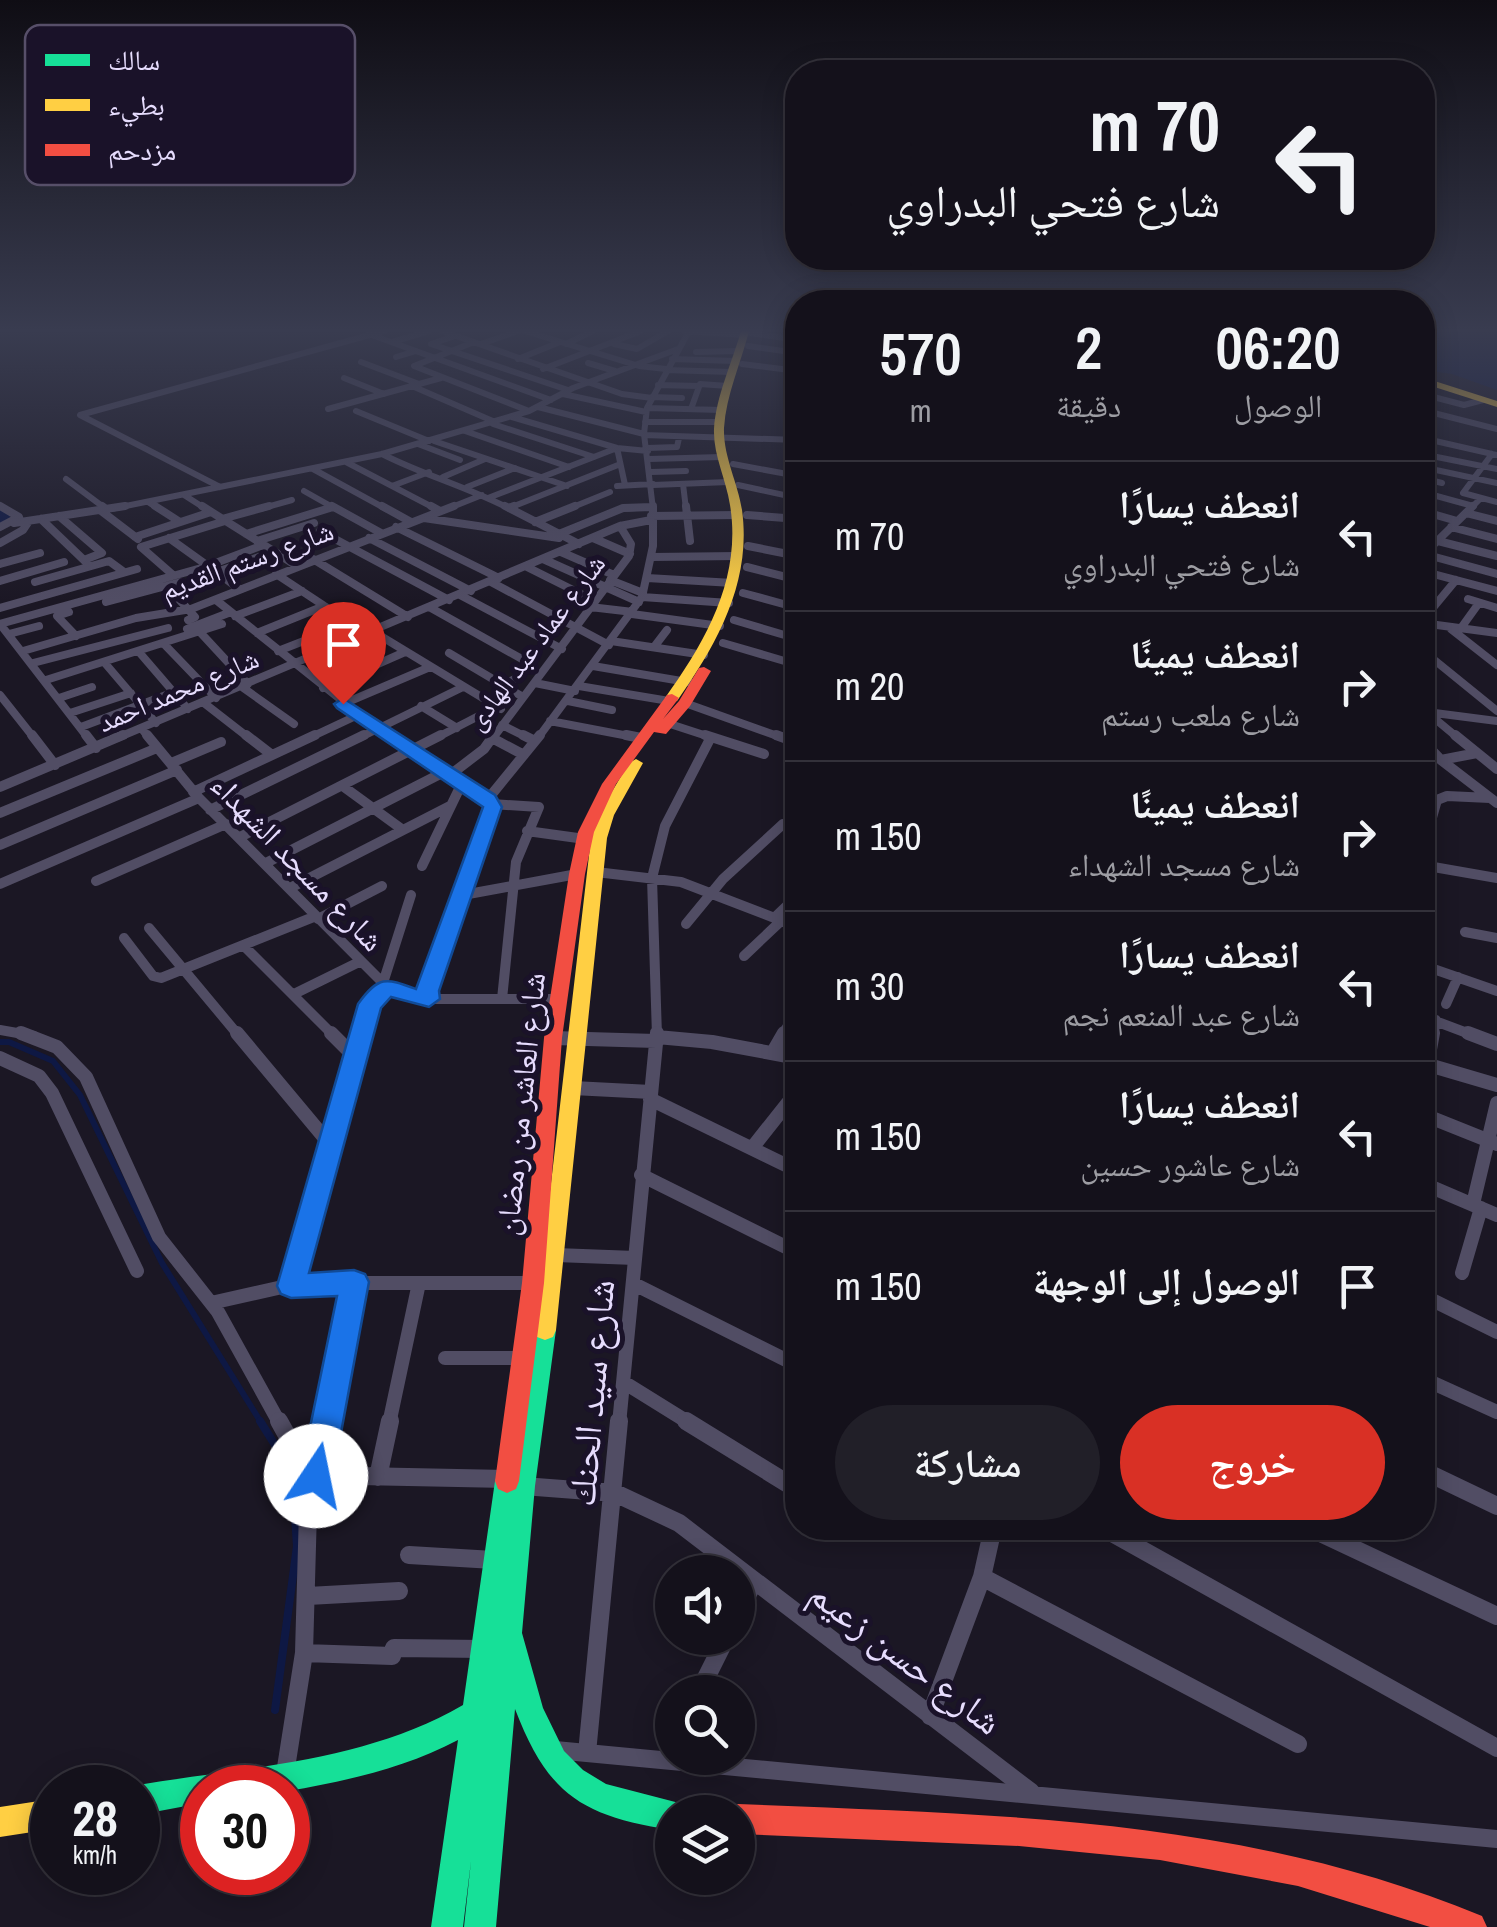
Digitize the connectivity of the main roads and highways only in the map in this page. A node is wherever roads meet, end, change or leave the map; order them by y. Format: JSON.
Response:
{"nodes":[{"id":1,"x":724,"y":421,"type":"edge"},
{"id":2,"x":726,"y":421,"type":"edge"},
{"id":3,"x":722,"y":427,"type":"junction"},
{"id":4,"x":730,"y":611,"type":"junction"},
{"id":5,"x":690,"y":683,"type":"junction"},
{"id":6,"x":677,"y":702,"type":"junction"},
{"id":7,"x":586,"y":873,"type":"junction"},
{"id":8,"x":515,"y":1482,"type":"junction"},
{"id":9,"x":510,"y":1636,"type":"junction"},
{"id":10,"x":474,"y":1714,"type":"junction"},
{"id":11,"x":310,"y":1770,"type":"edge"},
{"id":12,"x":655,"y":1814,"type":"edge"},
{"id":13,"x":30,"y":1817,"type":"edge"},
{"id":14,"x":755,"y":1820,"type":"edge"},
{"id":15,"x":0,"y":1822,"type":"edge"},
{"id":16,"x":446,"y":1927,"type":"edge"},
{"id":17,"x":480,"y":1927,"type":"edge"},
{"id":18,"x":1470,"y":1927,"type":"edge"}],
"edges":[{"from":1,"to":3,"type":"main road","name":"شارع العاشر من رمضان"},
{"from":2,"to":3,"type":"main road","name":"شارع العاشر من رمضان"},
{"from":3,"to":4,"type":"main road","name":"شارع العاشر من رمضان"},
{"from":4,"to":5,"type":"main road","name":"شارع العاشر من رمضان"},
{"from":4,"to":5,"type":"main road","name":"شارع العاشر من رمضان"},
{"from":5,"to":6,"type":"main road","name":"شارع العاشر من رمضان"},
{"from":6,"to":7,"type":"main road","name":"شارع العاشر من رمضان"},
{"from":6,"to":7,"type":"main road","name":"شارع العاشر من رمضان"},
{"from":7,"to":8,"type":"main road","name":"شارع العاشر من رمضان"},
{"from":7,"to":8,"type":"main road","name":"شارع العاشر من رمضان"},
{"from":8,"to":9,"type":"main road","name":"شارع العاشر من رمضان"},
{"from":8,"to":10,"type":"main road","name":"شارع العاشر من رمضان"},
{"from":9,"to":12,"type":"main road"},
{"from":9,"to":17,"type":"main road","name":"شارع العاشر من رمضان"},
{"from":10,"to":11,"type":"main road"},
{"from":10,"to":16,"type":"main road","name":"شارع العاشر من رمضان"},
{"from":13,"to":15,"type":"main road"},
{"from":14,"to":18,"type":"main road"}]}
